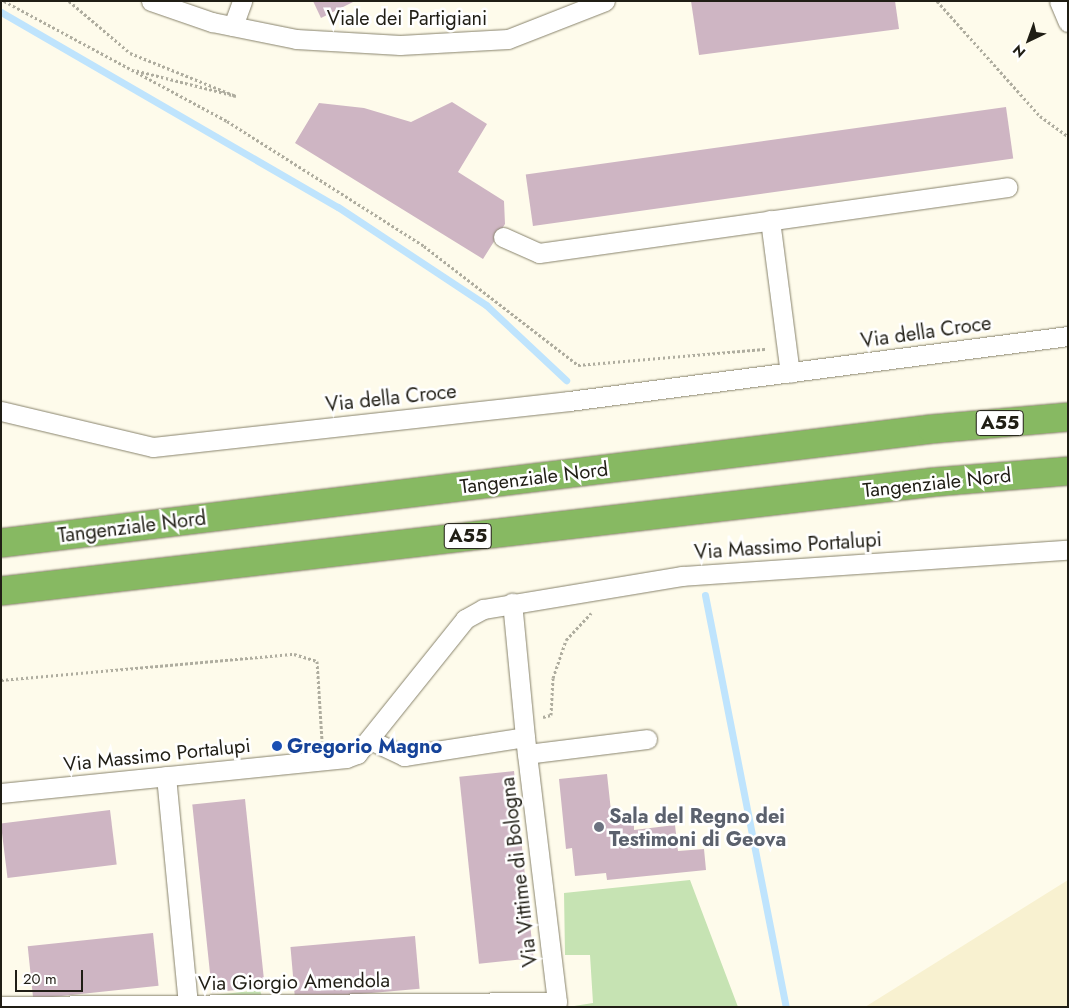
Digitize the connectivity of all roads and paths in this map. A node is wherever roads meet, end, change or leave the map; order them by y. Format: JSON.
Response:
{"nodes":[{"id":1,"x":4,"y":1,"type":"edge"},
{"id":2,"x":69,"y":1,"type":"edge"},
{"id":3,"x":152,"y":1,"type":"edge"},
{"id":4,"x":242,"y":1,"type":"edge"},
{"id":5,"x":605,"y":1,"type":"edge"},
{"id":6,"x":937,"y":1,"type":"edge"},
{"id":7,"x":1059,"y":1,"type":"edge"},
{"id":8,"x":1068,"y":22,"type":"edge"},
{"id":9,"x":233,"y":26,"type":"junction"},
{"id":10,"x":129,"y":68,"type":"junction"},
{"id":11,"x":1068,"y":136,"type":"edge"},
{"id":12,"x":1007,"y":187,"type":"dead end"},
{"id":13,"x":770,"y":220,"type":"junction"},
{"id":14,"x":503,"y":236,"type":"dead end"},
{"id":15,"x":1068,"y":336,"type":"edge"},
{"id":16,"x":786,"y":347,"type":"junction"},
{"id":17,"x":790,"y":373,"type":"junction"},
{"id":18,"x":1,"y":411,"type":"edge"},
{"id":19,"x":1068,"y":417,"type":"edge"},
{"id":20,"x":1068,"y":471,"type":"edge"},
{"id":21,"x":1,"y":543,"type":"edge"},
{"id":22,"x":1068,"y":550,"type":"edge"},
{"id":23,"x":1,"y":591,"type":"edge"},
{"id":24,"x":512,"y":603,"type":"junction"},
{"id":25,"x":593,"y":610,"type":"dead end"},
{"id":26,"x":1,"y":680,"type":"edge"},
{"id":27,"x":525,"y":738,"type":"junction"},
{"id":28,"x":647,"y":739,"type":"dead end"},
{"id":29,"x":370,"y":740,"type":"junction"},
{"id":30,"x":331,"y":741,"type":"dead end"},
{"id":31,"x":166,"y":776,"type":"junction"},
{"id":32,"x":1,"y":793,"type":"edge"},
{"id":33,"x":557,"y":1002,"type":"joint"},
{"id":34,"x":1,"y":1006,"type":"edge"},
{"id":35,"x":188,"y":1006,"type":"edge"}],
"edges":[{"from":1,"to":10,"type":"path"},
{"from":2,"to":10,"type":"path"},
{"from":3,"to":9,"type":"street","name":"Viale dei Partigiani"},
{"from":4,"to":9,"type":"street"},
{"from":5,"to":9,"type":"street","name":"Viale dei Partigiani"},
{"from":6,"to":11,"type":"path"},
{"from":7,"to":8,"type":"street"},
{"from":10,"to":16,"type":"path"},
{"from":12,"to":13,"type":"street"},
{"from":13,"to":14,"type":"street"},
{"from":13,"to":16,"type":"street"},
{"from":15,"to":17,"type":"street","name":"Via della Croce"},
{"from":16,"to":17,"type":"street"},
{"from":17,"to":18,"type":"street","name":"Via della Croce"},
{"from":19,"to":21,"type":"highway","name":"Tangenziale Nord","number":"A55"},
{"from":20,"to":23,"type":"highway","name":"Tangenziale Nord","number":"A55"},
{"from":22,"to":24,"type":"street","name":"Via Massimo Portalupi"},
{"from":24,"to":27,"type":"street"},
{"from":24,"to":29,"type":"street","name":"Via Massimo Portalupi"},
{"from":25,"to":27,"type":"path"},
{"from":26,"to":30,"type":"path"},
{"from":27,"to":28,"type":"street"},
{"from":27,"to":29,"type":"street"},
{"from":27,"to":33,"type":"street","name":"Via Vittime di Bologna"},
{"from":29,"to":31,"type":"street","name":"Via Massimo Portalupi"},
{"from":31,"to":32,"type":"street","name":"Via Massimo Portalupi"},
{"from":31,"to":35,"type":"street"},
{"from":33,"to":35,"type":"street","name":"Via Giorgio Amendola"},
{"from":34,"to":35,"type":"street","name":"Via Giorgio Amendola"}]}
